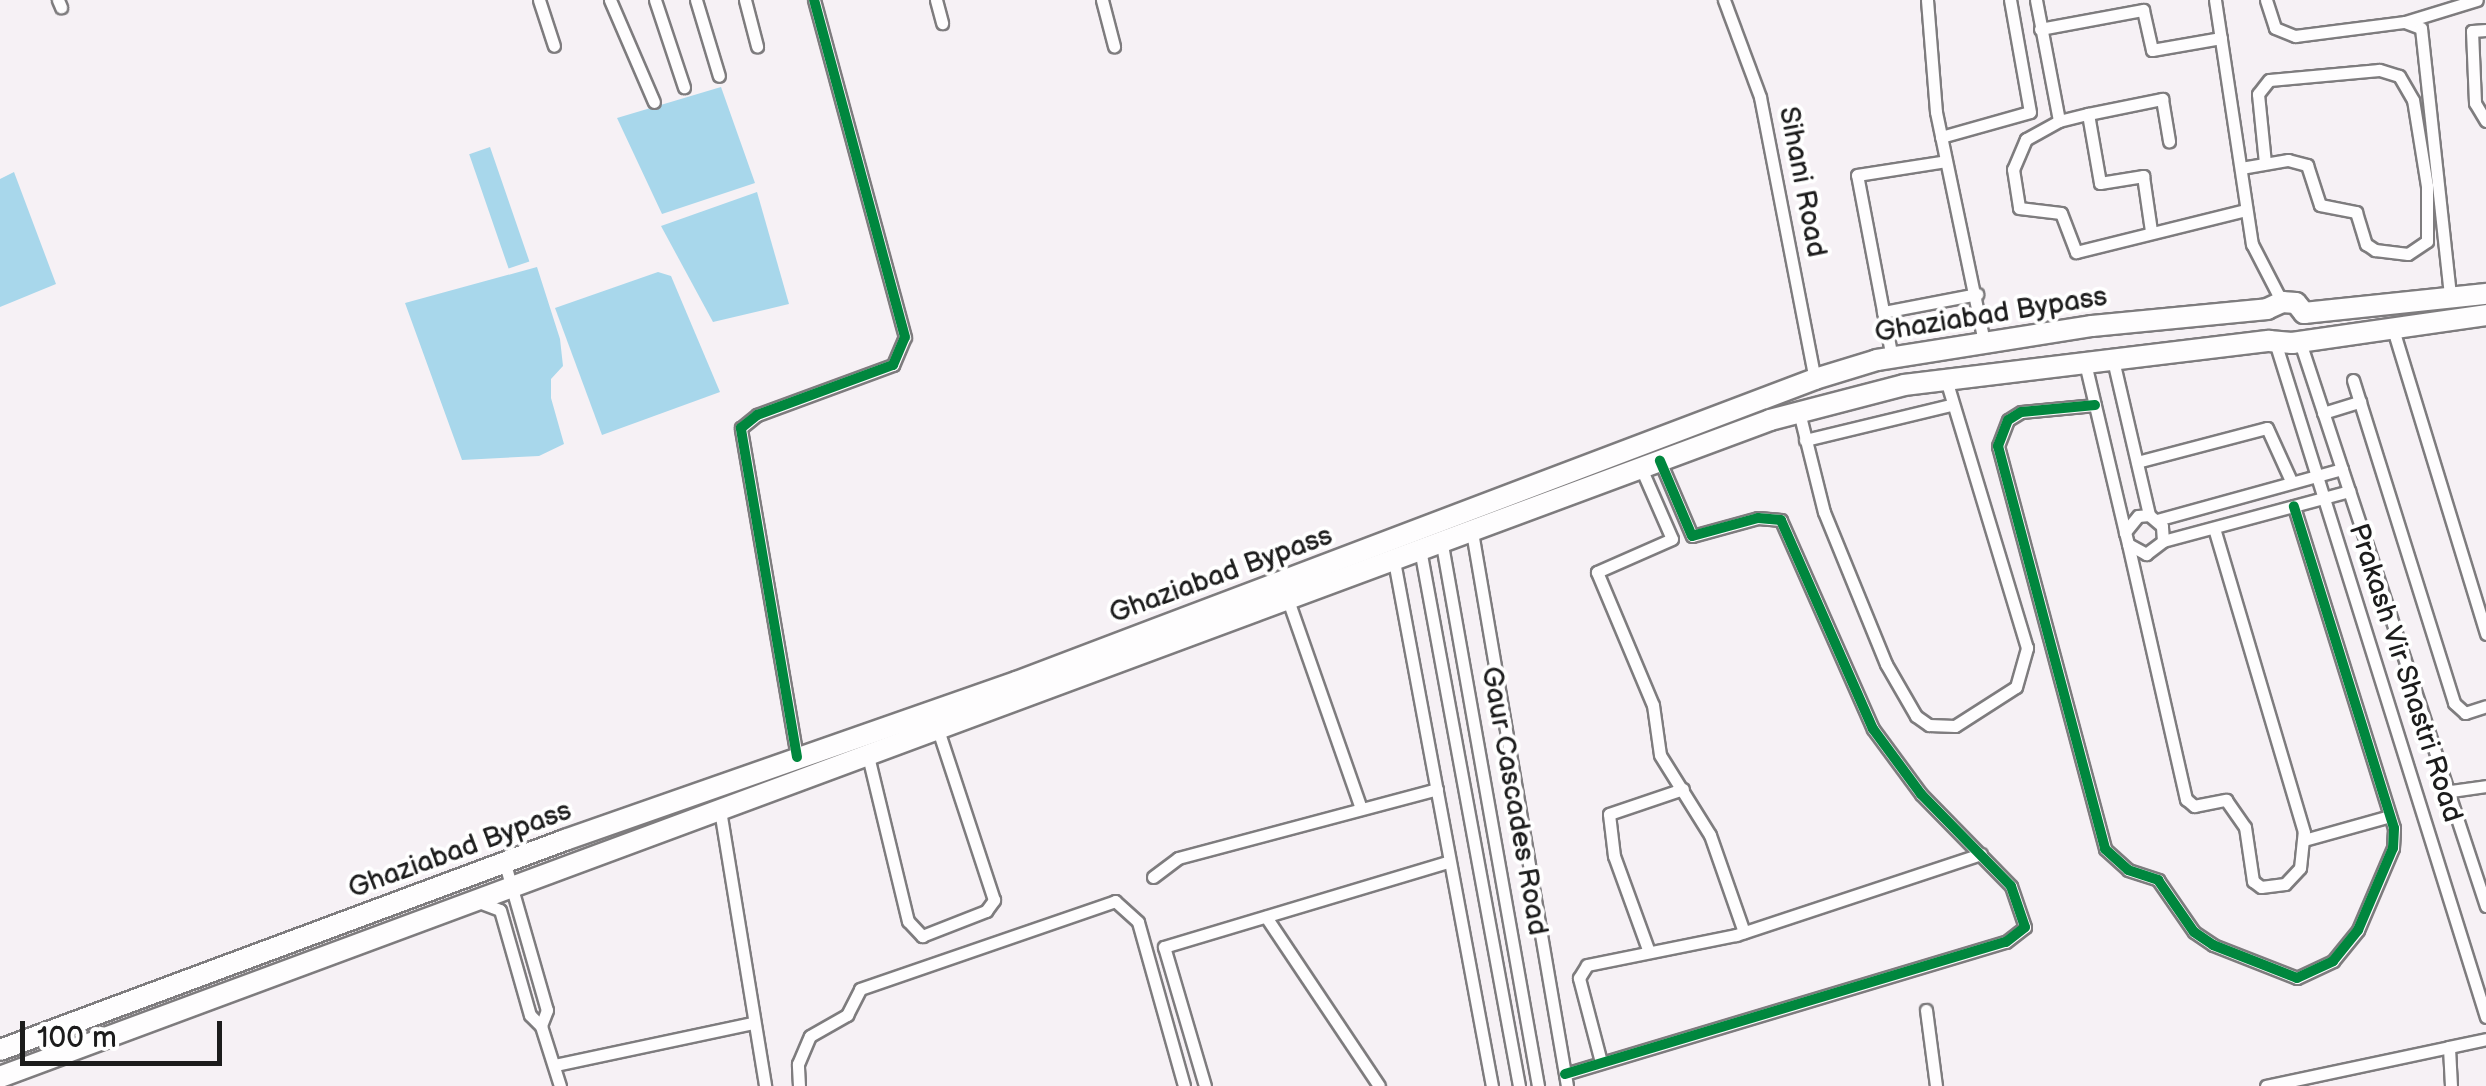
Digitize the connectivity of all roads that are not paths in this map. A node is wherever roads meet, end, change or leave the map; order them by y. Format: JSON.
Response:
{"nodes":[{"id":1,"x":540,"y":0,"type":"edge"},
{"id":2,"x":610,"y":0,"type":"edge"},
{"id":3,"x":654,"y":0,"type":"edge"},
{"id":4,"x":696,"y":0,"type":"edge"},
{"id":5,"x":745,"y":0,"type":"edge"},
{"id":6,"x":814,"y":0,"type":"edge"},
{"id":7,"x":936,"y":0,"type":"edge"},
{"id":8,"x":1102,"y":0,"type":"edge"},
{"id":9,"x":1724,"y":0,"type":"edge"},
{"id":10,"x":1928,"y":0,"type":"edge"},
{"id":11,"x":2010,"y":0,"type":"edge"},
{"id":12,"x":2036,"y":0,"type":"edge"},
{"id":13,"x":2215,"y":0,"type":"edge"},
{"id":14,"x":2266,"y":0,"type":"edge"},
{"id":15,"x":2477,"y":0,"type":"edge"},
{"id":16,"x":2405,"y":22,"type":"junction"},
{"id":17,"x":942,"y":23,"type":"dead end"},
{"id":18,"x":2040,"y":29,"type":"junction"},
{"id":19,"x":2486,"y":30,"type":"edge"},
{"id":20,"x":2221,"y":38,"type":"junction"},
{"id":21,"x":554,"y":46,"type":"dead end"},
{"id":22,"x":757,"y":46,"type":"dead end"},
{"id":23,"x":1114,"y":46,"type":"dead end"},
{"id":24,"x":720,"y":76,"type":"dead end"},
{"id":25,"x":684,"y":88,"type":"dead end"},
{"id":26,"x":654,"y":102,"type":"dead end"},
{"id":27,"x":2088,"y":114,"type":"junction"},
{"id":28,"x":2059,"y":121,"type":"junction"},
{"id":29,"x":2486,"y":122,"type":"edge"},
{"id":30,"x":1941,"y":137,"type":"junction"},
{"id":31,"x":2169,"y":141,"type":"dead end"},
{"id":32,"x":1946,"y":161,"type":"junction"},
{"id":33,"x":2265,"y":163,"type":"junction"},
{"id":34,"x":2241,"y":168,"type":"junction"},
{"id":35,"x":2246,"y":210,"type":"junction"},
{"id":36,"x":2151,"y":231,"type":"junction"},
{"id":37,"x":1977,"y":294,"type":"junction"},
{"id":38,"x":2486,"y":294,"type":"edge"},
{"id":39,"x":2450,"y":298,"type":"junction"},
{"id":40,"x":2275,"y":306,"type":"junction"},
{"id":41,"x":1883,"y":312,"type":"junction"},
{"id":42,"x":2304,"y":313,"type":"junction"},
{"id":43,"x":2486,"y":315,"type":"edge"},
{"id":44,"x":2392,"y":326,"type":"junction"},
{"id":45,"x":2299,"y":338,"type":"junction"},
{"id":46,"x":1984,"y":341,"type":"junction"},
{"id":47,"x":2273,"y":343,"type":"junction"},
{"id":48,"x":1892,"y":358,"type":"junction"},
{"id":49,"x":2113,"y":360,"type":"junction"},
{"id":50,"x":2085,"y":363,"type":"junction"},
{"id":51,"x":1815,"y":379,"type":"junction"},
{"id":52,"x":1946,"y":380,"type":"junction"},
{"id":53,"x":2353,"y":380,"type":"dead end"},
{"id":54,"x":2360,"y":402,"type":"junction"},
{"id":55,"x":1951,"y":405,"type":"junction"},
{"id":56,"x":2095,"y":405,"type":"junction"},
{"id":57,"x":1799,"y":412,"type":"junction"},
{"id":58,"x":2324,"y":413,"type":"junction"},
{"id":59,"x":1806,"y":440,"type":"junction"},
{"id":60,"x":2136,"y":462,"type":"junction"},
{"id":61,"x":1650,"y":465,"type":"junction"},
{"id":62,"x":2342,"y":468,"type":"junction"},
{"id":63,"x":2317,"y":476,"type":"junction"},
{"id":64,"x":2291,"y":481,"type":"junction"},
{"id":65,"x":2349,"y":490,"type":"junction"},
{"id":66,"x":2323,"y":498,"type":"junction"},
{"id":67,"x":2294,"y":506,"type":"junction"},
{"id":68,"x":2153,"y":518,"type":"junction"},
{"id":69,"x":2214,"y":528,"type":"junction"},
{"id":70,"x":1472,"y":532,"type":"junction"},
{"id":71,"x":1692,"y":536,"type":"junction"},
{"id":72,"x":1429,"y":538,"type":"junction"},
{"id":73,"x":2126,"y":538,"type":"junction"},
{"id":74,"x":2162,"y":542,"type":"junction"},
{"id":75,"x":1669,"y":543,"type":"junction"},
{"id":76,"x":1394,"y":561,"type":"junction"},
{"id":77,"x":1288,"y":600,"type":"junction"},
{"id":78,"x":2486,"y":634,"type":"edge"},
{"id":79,"x":2486,"y":706,"type":"edge"},
{"id":80,"x":938,"y":730,"type":"junction"},
{"id":81,"x":868,"y":756,"type":"junction"},
{"id":82,"x":797,"y":757,"type":"junction"},
{"id":83,"x":2486,"y":786,"type":"edge"},
{"id":84,"x":1437,"y":788,"type":"junction"},
{"id":85,"x":1683,"y":789,"type":"junction"},
{"id":86,"x":2451,"y":791,"type":"junction"},
{"id":87,"x":1361,"y":809,"type":"junction"},
{"id":88,"x":720,"y":810,"type":"junction"},
{"id":89,"x":2390,"y":816,"type":"junction"},
{"id":90,"x":2304,"y":840,"type":"junction"},
{"id":91,"x":1981,"y":854,"type":"junction"},
{"id":92,"x":1448,"y":862,"type":"junction"},
{"id":93,"x":505,"y":864,"type":"junction"},
{"id":94,"x":1154,"y":877,"type":"dead end"},
{"id":95,"x":512,"y":887,"type":"junction"},
{"id":96,"x":2483,"y":887,"type":"edge"},
{"id":97,"x":474,"y":901,"type":"junction"},
{"id":98,"x":2486,"y":906,"type":"edge"},
{"id":99,"x":1266,"y":917,"type":"junction"},
{"id":100,"x":1744,"y":932,"type":"junction"},
{"id":101,"x":1538,"y":940,"type":"junction"},
{"id":102,"x":1514,"y":946,"type":"junction"},
{"id":103,"x":275,"y":947,"type":"junction"},
{"id":104,"x":1492,"y":947,"type":"junction"},
{"id":105,"x":1467,"y":952,"type":"junction"},
{"id":106,"x":1649,"y":952,"type":"junction"},
{"id":107,"x":282,"y":972,"type":"junction"},
{"id":108,"x":1926,"y":1010,"type":"dead end"},
{"id":109,"x":2486,"y":1017,"type":"edge"},
{"id":110,"x":752,"y":1023,"type":"junction"},
{"id":111,"x":541,"y":1026,"type":"junction"},
{"id":112,"x":2486,"y":1039,"type":"edge"},
{"id":113,"x":2449,"y":1048,"type":"junction"},
{"id":114,"x":0,"y":1050,"type":"edge"},
{"id":115,"x":1601,"y":1062,"type":"junction"},
{"id":116,"x":556,"y":1065,"type":"junction"},
{"id":117,"x":15,"y":1077,"type":"edge"},
{"id":118,"x":1566,"y":1080,"type":"edge"},
{"id":119,"x":2286,"y":1084,"type":"edge"},
{"id":120,"x":560,"y":1086,"type":"edge"},
{"id":121,"x":765,"y":1086,"type":"edge"},
{"id":122,"x":799,"y":1086,"type":"edge"},
{"id":123,"x":1184,"y":1086,"type":"edge"},
{"id":124,"x":1206,"y":1086,"type":"edge"},
{"id":125,"x":1379,"y":1086,"type":"edge"},
{"id":126,"x":1492,"y":1086,"type":"edge"},
{"id":127,"x":1519,"y":1086,"type":"edge"},
{"id":128,"x":1538,"y":1086,"type":"edge"},
{"id":129,"x":1936,"y":1086,"type":"edge"},
{"id":130,"x":2266,"y":1086,"type":"edge"},
{"id":131,"x":2451,"y":1086,"type":"edge"}],
"edges":[{"from":1,"to":21,"type":"street"},
{"from":2,"to":26,"type":"street"},
{"from":3,"to":25,"type":"street"},
{"from":4,"to":24,"type":"street"},
{"from":5,"to":22,"type":"street"},
{"from":6,"to":82,"type":"street"},
{"from":7,"to":17,"type":"street"},
{"from":8,"to":23,"type":"street"},
{"from":9,"to":51,"type":"street","name":"Sihani Road"},
{"from":10,"to":30,"type":"street"},
{"from":11,"to":30,"type":"street"},
{"from":12,"to":18,"type":"street"},
{"from":13,"to":20,"type":"street"},
{"from":14,"to":16,"type":"street"},
{"from":15,"to":16,"type":"street"},
{"from":16,"to":39,"type":"street"},
{"from":18,"to":20,"type":"street"},
{"from":18,"to":28,"type":"street"},
{"from":19,"to":29,"type":"street"},
{"from":20,"to":34,"type":"street"},
{"from":27,"to":28,"type":"street"},
{"from":27,"to":31,"type":"street"},
{"from":27,"to":36,"type":"street"},
{"from":28,"to":36,"type":"street"},
{"from":30,"to":32,"type":"street"},
{"from":32,"to":37,"type":"street"},
{"from":32,"to":41,"type":"street"},
{"from":33,"to":33,"type":"street"},
{"from":33,"to":34,"type":"street"},
{"from":34,"to":35,"type":"street"},
{"from":35,"to":36,"type":"street"},
{"from":35,"to":40,"type":"street"},
{"from":37,"to":41,"type":"street"},
{"from":37,"to":46,"type":"street"},
{"from":38,"to":39,"type":"highway"},
{"from":39,"to":42,"type":"highway"},
{"from":40,"to":42,"type":"highway"},
{"from":40,"to":46,"type":"highway","name":"Ghaziabad Bypass"},
{"from":40,"to":47,"type":"highway"},
{"from":41,"to":48,"type":"street"},
{"from":42,"to":45,"type":"highway"},
{"from":43,"to":44,"type":"highway","name":"Ghaziabad Bypass"},
{"from":44,"to":45,"type":"highway","name":"Ghaziabad Bypass"},
{"from":44,"to":78,"type":"street"},
{"from":45,"to":47,"type":"highway","name":"Ghaziabad Bypass"},
{"from":45,"to":58,"type":"street","name":"Prakash Vir Shastri Road"},
{"from":46,"to":48,"type":"highway","name":"Ghaziabad Bypass"},
{"from":47,"to":49,"type":"highway","name":"Ghaziabad Bypass"},
{"from":47,"to":63,"type":"street","name":"Prakash Vir Shastri Road"},
{"from":48,"to":51,"type":"highway","name":"Ghaziabad Bypass"},
{"from":49,"to":50,"type":"highway","name":"Ghaziabad Bypass"},
{"from":49,"to":60,"type":"street"},
{"from":50,"to":52,"type":"highway","name":"Ghaziabad Bypass"},
{"from":50,"to":56,"type":"street"},
{"from":51,"to":72,"type":"highway","name":"Ghaziabad Bypass"},
{"from":52,"to":55,"type":"street"},
{"from":52,"to":57,"type":"highway","name":"Ghaziabad Bypass"},
{"from":53,"to":54,"type":"street"},
{"from":54,"to":58,"type":"street"},
{"from":54,"to":79,"type":"street"},
{"from":55,"to":59,"type":"street"},
{"from":55,"to":59,"type":"street"},
{"from":56,"to":73,"type":"street"},
{"from":56,"to":89,"type":"street"},
{"from":57,"to":59,"type":"street"},
{"from":57,"to":61,"type":"highway","name":"Ghaziabad Bypass"},
{"from":58,"to":62,"type":"street","name":"Prakash Vir Shastri Road"},
{"from":60,"to":64,"type":"street"},
{"from":60,"to":68,"type":"street"},
{"from":61,"to":70,"type":"highway","name":"Ghaziabad Bypass"},
{"from":61,"to":71,"type":"street"},
{"from":61,"to":75,"type":"street"},
{"from":62,"to":63,"type":"street"},
{"from":62,"to":65,"type":"street","name":"Prakash Vir Shastri Road"},
{"from":63,"to":64,"type":"street"},
{"from":63,"to":66,"type":"street","name":"Prakash Vir Shastri Road"},
{"from":64,"to":68,"type":"street"},
{"from":65,"to":66,"type":"street"},
{"from":65,"to":86,"type":"street","name":"Prakash Vir Shastri Road"},
{"from":66,"to":67,"type":"street"},
{"from":66,"to":109,"type":"street","name":"Prakash Vir Shastri Road"},
{"from":67,"to":69,"type":"street"},
{"from":67,"to":89,"type":"street"},
{"from":68,"to":73,"type":"street"},
{"from":68,"to":74,"type":"street"},
{"from":69,"to":74,"type":"street"},
{"from":69,"to":90,"type":"street"},
{"from":70,"to":72,"type":"highway","name":"Ghaziabad Bypass"},
{"from":70,"to":101,"type":"street"},
{"from":71,"to":75,"type":"street"},
{"from":71,"to":91,"type":"street"},
{"from":72,"to":76,"type":"highway","name":"Ghaziabad Bypass"},
{"from":72,"to":82,"type":"highway","name":"Ghaziabad Bypass"},
{"from":72,"to":102,"type":"street","name":"Gaur Cascades Road"},
{"from":72,"to":104,"type":"street","name":"Gaur Cascades Road"},
{"from":73,"to":74,"type":"street"},
{"from":73,"to":90,"type":"street"},
{"from":75,"to":85,"type":"street"},
{"from":76,"to":77,"type":"highway","name":"Ghaziabad Bypass"},
{"from":76,"to":84,"type":"street"},
{"from":77,"to":80,"type":"highway","name":"Ghaziabad Bypass"},
{"from":77,"to":87,"type":"street"},
{"from":80,"to":81,"type":"highway","name":"Ghaziabad Bypass"},
{"from":80,"to":81,"type":"street"},
{"from":81,"to":88,"type":"highway","name":"Ghaziabad Bypass"},
{"from":82,"to":93,"type":"highway","name":"Ghaziabad Bypass"},
{"from":83,"to":86,"type":"street"},
{"from":84,"to":87,"type":"street"},
{"from":84,"to":92,"type":"street"},
{"from":85,"to":100,"type":"street"},
{"from":85,"to":106,"type":"street"},
{"from":86,"to":96,"type":"street","name":"Prakash Vir Shastri Road"},
{"from":87,"to":94,"type":"street"},
{"from":88,"to":95,"type":"highway","name":"Ghaziabad Bypass"},
{"from":88,"to":110,"type":"street"},
{"from":89,"to":90,"type":"street"},
{"from":91,"to":100,"type":"street"},
{"from":91,"to":115,"type":"street"},
{"from":92,"to":99,"type":"street"},
{"from":92,"to":105,"type":"street"},
{"from":93,"to":95,"type":"street"},
{"from":93,"to":103,"type":"highway","name":"Ghaziabad Bypass"},
{"from":95,"to":97,"type":"highway","name":"Ghaziabad Bypass"},
{"from":95,"to":111,"type":"street"},
{"from":96,"to":98,"type":"street","name":"Prakash Vir Shastri Road"},
{"from":97,"to":107,"type":"highway","name":"Ghaziabad Bypass"},
{"from":97,"to":111,"type":"street"},
{"from":99,"to":124,"type":"street"},
{"from":99,"to":125,"type":"street"},
{"from":100,"to":106,"type":"street"},
{"from":101,"to":102,"type":"street"},
{"from":101,"to":118,"type":"street"},
{"from":102,"to":128,"type":"street","name":"Gaur Cascades Road"},
{"from":103,"to":107,"type":"highway"},
{"from":103,"to":114,"type":"highway","name":"Ghaziabad Bypass"},
{"from":104,"to":105,"type":"street"},
{"from":104,"to":127,"type":"street","name":"Gaur Cascades Road"},
{"from":105,"to":126,"type":"street"},
{"from":106,"to":115,"type":"street"},
{"from":107,"to":117,"type":"highway","name":"Ghaziabad Bypass"},
{"from":108,"to":129,"type":"street"},
{"from":110,"to":116,"type":"street"},
{"from":110,"to":121,"type":"street"},
{"from":111,"to":116,"type":"street"},
{"from":112,"to":113,"type":"street"},
{"from":113,"to":119,"type":"street"},
{"from":113,"to":131,"type":"street"},
{"from":115,"to":118,"type":"street"},
{"from":116,"to":120,"type":"street"},
{"from":119,"to":130,"type":"street"},
{"from":122,"to":123,"type":"street"}]}
